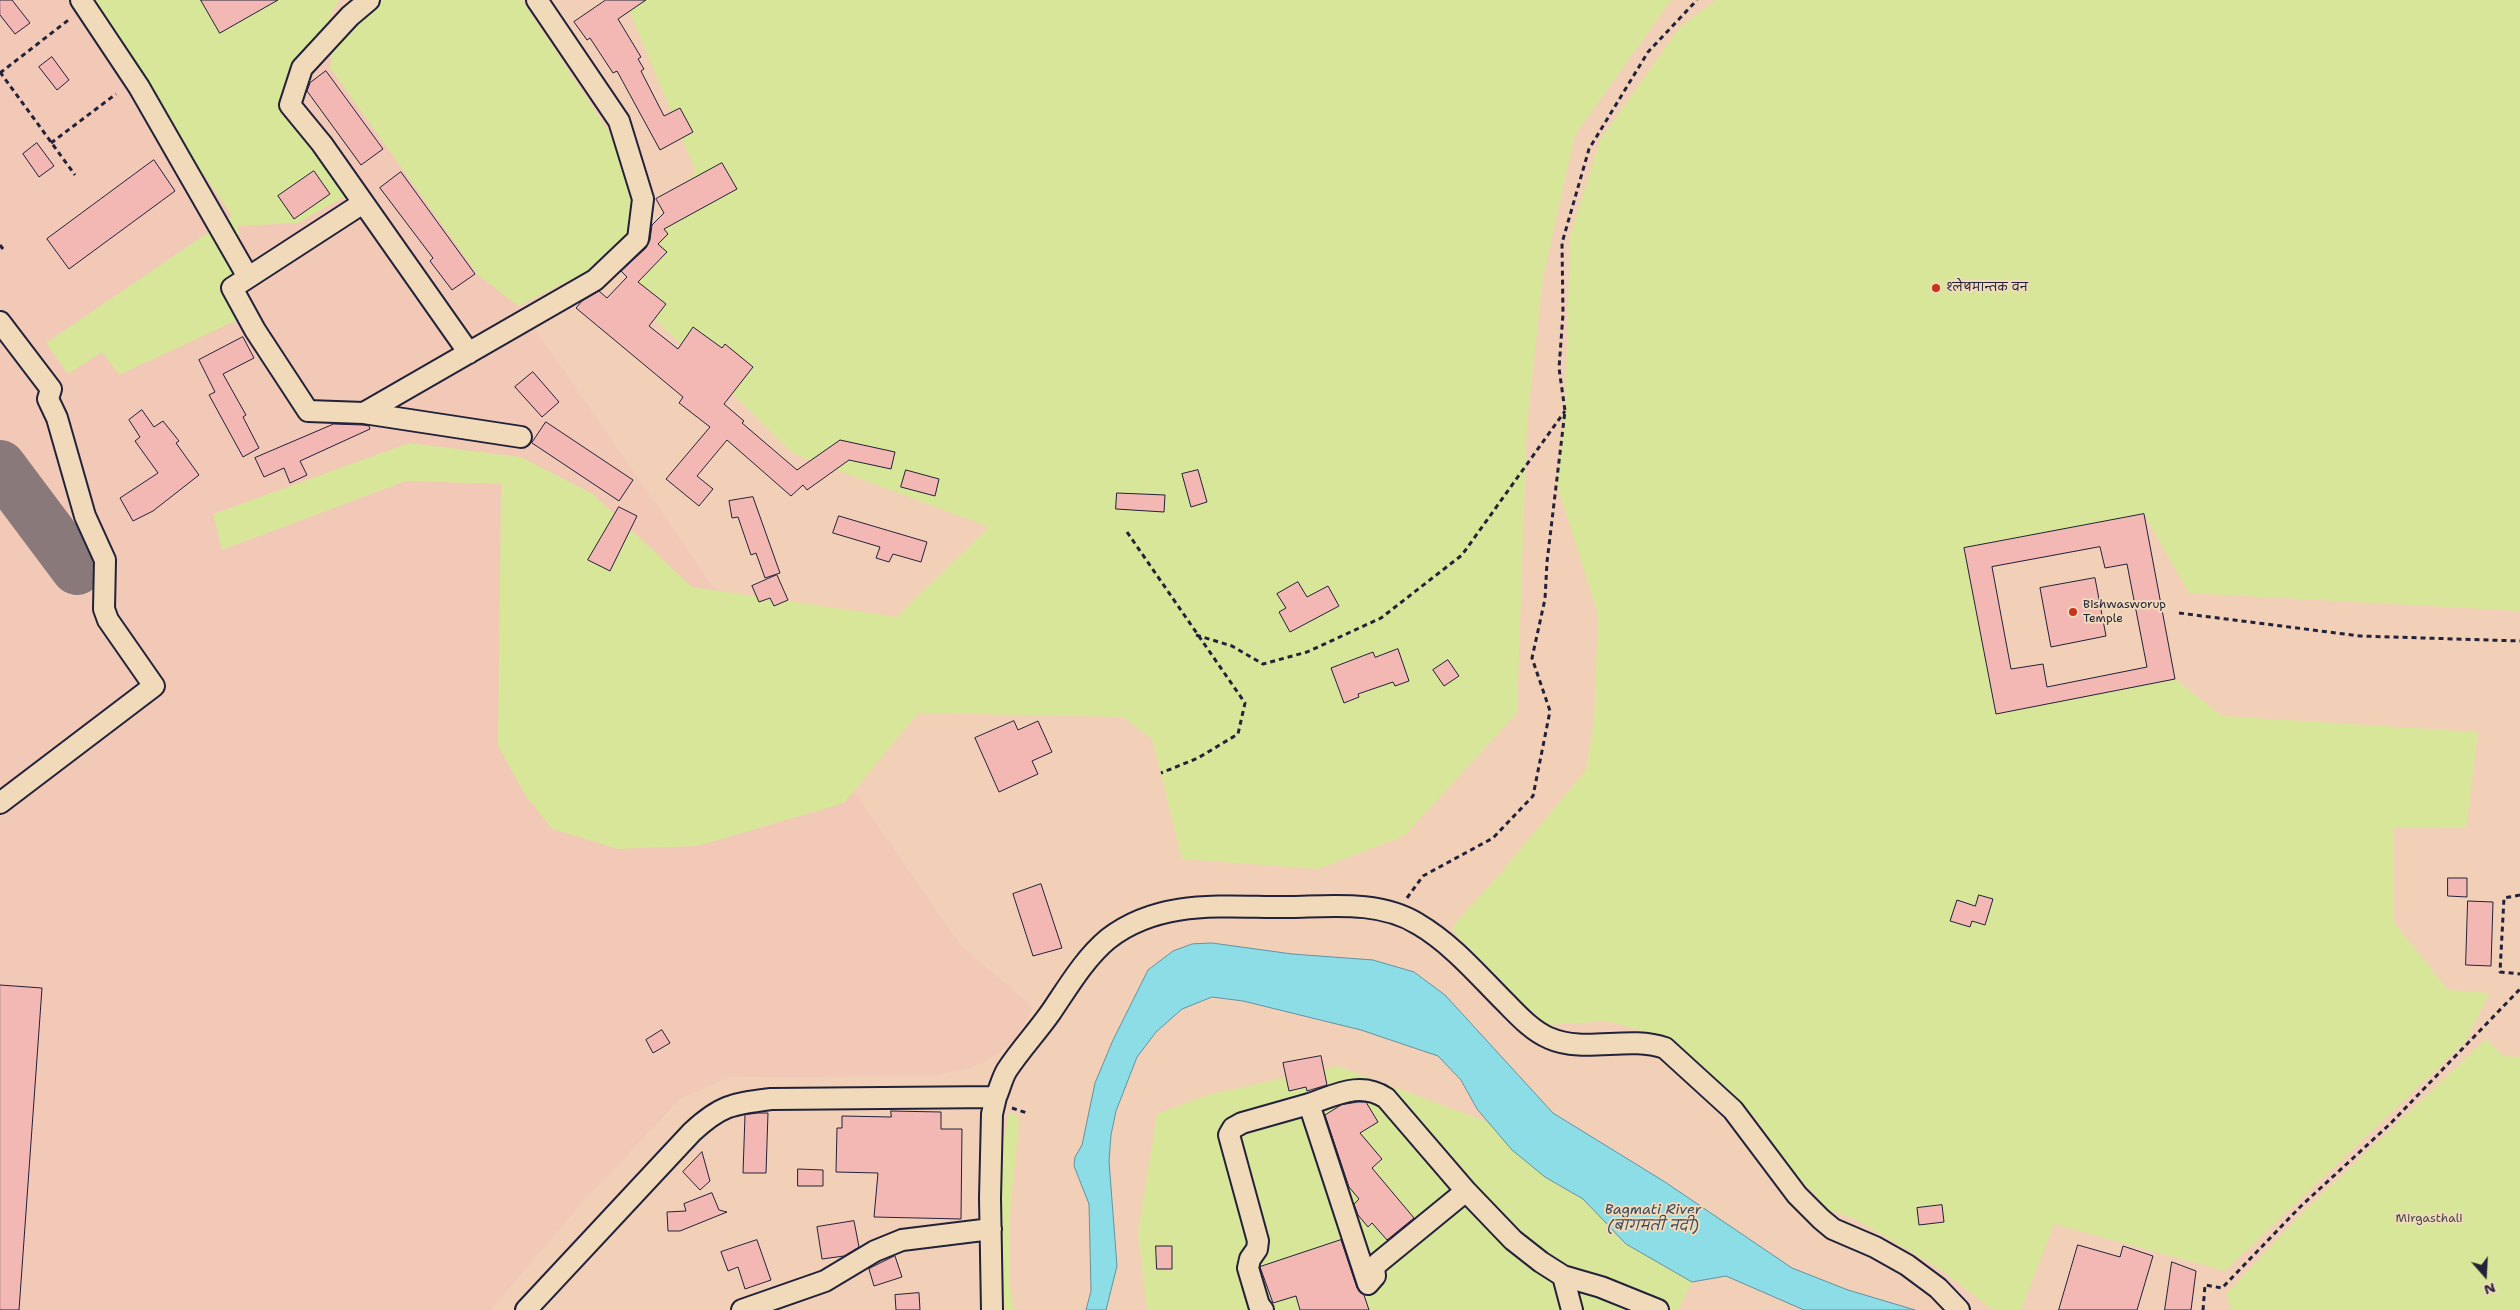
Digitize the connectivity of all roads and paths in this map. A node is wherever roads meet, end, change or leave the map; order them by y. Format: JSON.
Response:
{"nodes":[{"id":1,"x":369,"y":0,"type":"edge"},
{"id":2,"x":537,"y":0,"type":"edge"},
{"id":3,"x":1697,"y":0,"type":"edge"},
{"id":4,"x":77,"y":8,"type":"edge"},
{"id":5,"x":0,"y":72,"type":"edge"},
{"id":6,"x":116,"y":94,"type":"dead end"},
{"id":7,"x":51,"y":143,"type":"junction"},
{"id":8,"x":75,"y":176,"type":"dead end"},
{"id":9,"x":363,"y":203,"type":"junction"},
{"id":10,"x":0,"y":245,"type":"edge"},
{"id":11,"x":4,"y":249,"type":"dead end"},
{"id":12,"x":248,"y":277,"type":"junction"},
{"id":13,"x":0,"y":322,"type":"edge"},
{"id":14,"x":469,"y":353,"type":"junction"},
{"id":15,"x":1565,"y":411,"type":"junction"},
{"id":16,"x":364,"y":413,"type":"junction"},
{"id":17,"x":521,"y":437,"type":"dead end"},
{"id":18,"x":1127,"y":532,"type":"dead end"},
{"id":19,"x":2179,"y":613,"type":"dead end"},
{"id":20,"x":1196,"y":635,"type":"junction"},
{"id":21,"x":2520,"y":641,"type":"edge"},
{"id":22,"x":1162,"y":773,"type":"dead end"},
{"id":23,"x":0,"y":803,"type":"edge"},
{"id":24,"x":2520,"y":895,"type":"edge"},
{"id":25,"x":1396,"y":913,"type":"junction"},
{"id":26,"x":2520,"y":974,"type":"edge"},
{"id":27,"x":2520,"y":990,"type":"edge"},
{"id":28,"x":996,"y":1097,"type":"junction"},
{"id":29,"x":1309,"y":1104,"type":"junction"},
{"id":30,"x":1466,"y":1191,"type":"junction"},
{"id":31,"x":991,"y":1229,"type":"junction"},
{"id":32,"x":1563,"y":1276,"type":"junction"},
{"id":33,"x":526,"y":1310,"type":"edge"},
{"id":34,"x":742,"y":1310,"type":"edge"},
{"id":35,"x":992,"y":1310,"type":"edge"},
{"id":36,"x":1263,"y":1310,"type":"edge"},
{"id":37,"x":1572,"y":1310,"type":"edge"},
{"id":38,"x":1658,"y":1310,"type":"edge"},
{"id":39,"x":1959,"y":1310,"type":"edge"},
{"id":40,"x":2203,"y":1310,"type":"edge"}],
"edges":[{"from":1,"to":9,"type":"street"},
{"from":2,"to":14,"type":"street"},
{"from":3,"to":15,"type":"path"},
{"from":4,"to":5,"type":"path"},
{"from":4,"to":12,"type":"street"},
{"from":5,"to":7,"type":"path"},
{"from":6,"to":7,"type":"path"},
{"from":7,"to":8,"type":"path"},
{"from":9,"to":12,"type":"street"},
{"from":9,"to":14,"type":"street"},
{"from":10,"to":11,"type":"path"},
{"from":12,"to":16,"type":"street"},
{"from":13,"to":23,"type":"street"},
{"from":14,"to":16,"type":"street"},
{"from":15,"to":20,"type":"path"},
{"from":15,"to":25,"type":"path"},
{"from":16,"to":17,"type":"street"},
{"from":18,"to":20,"type":"path"},
{"from":19,"to":21,"type":"path"},
{"from":20,"to":22,"type":"path"},
{"from":24,"to":26,"type":"path"},
{"from":25,"to":28,"type":"street"},
{"from":25,"to":39,"type":"street"},
{"from":27,"to":40,"type":"path"},
{"from":28,"to":31,"type":"street"},
{"from":28,"to":33,"type":"street"},
{"from":29,"to":30,"type":"street"},
{"from":29,"to":30,"type":"street"},
{"from":29,"to":36,"type":"street"},
{"from":30,"to":32,"type":"street"},
{"from":31,"to":34,"type":"street"},
{"from":31,"to":35,"type":"street"},
{"from":32,"to":37,"type":"street"},
{"from":32,"to":38,"type":"street"}]}
